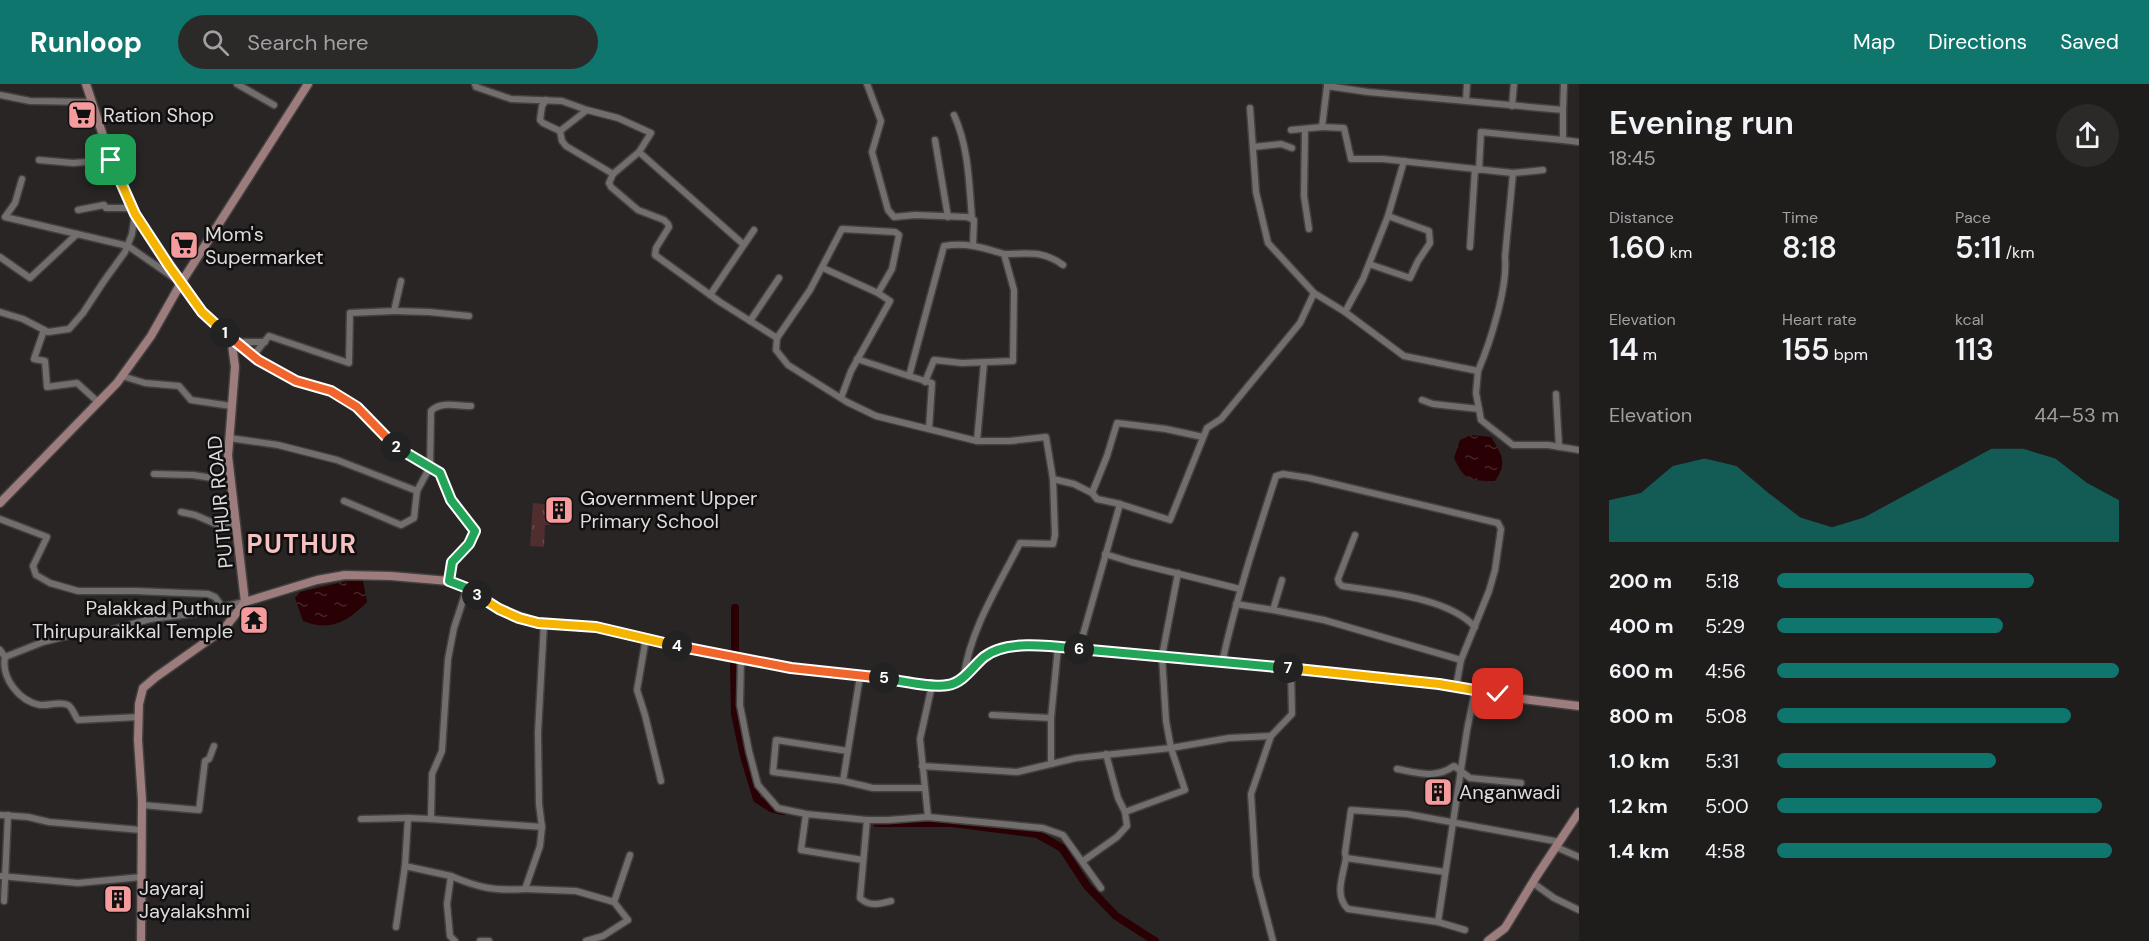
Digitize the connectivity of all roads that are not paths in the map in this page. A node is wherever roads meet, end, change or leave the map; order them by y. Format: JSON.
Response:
{"nodes":[{"id":1,"x":86,"y":84,"type":"edge"},
{"id":2,"x":237,"y":84,"type":"edge"},
{"id":3,"x":308,"y":84,"type":"edge"},
{"id":4,"x":475,"y":84,"type":"edge"},
{"id":5,"x":867,"y":84,"type":"edge"},
{"id":6,"x":1369,"y":84,"type":"edge"},
{"id":7,"x":1467,"y":84,"type":"edge"},
{"id":8,"x":1514,"y":84,"type":"edge"},
{"id":9,"x":1564,"y":84,"type":"edge"},
{"id":10,"x":1327,"y":85,"type":"edge"},
{"id":11,"x":1368,"y":92,"type":"junction"},
{"id":12,"x":0,"y":95,"type":"edge"},
{"id":13,"x":546,"y":100,"type":"junction"},
{"id":14,"x":1466,"y":101,"type":"junction"},
{"id":15,"x":92,"y":102,"type":"junction"},
{"id":16,"x":274,"y":105,"type":"dead end"},
{"id":17,"x":1512,"y":106,"type":"junction"},
{"id":18,"x":1250,"y":108,"type":"dead end"},
{"id":19,"x":587,"y":110,"type":"junction"},
{"id":20,"x":1563,"y":110,"type":"junction"},
{"id":21,"x":954,"y":115,"type":"dead end"},
{"id":22,"x":1322,"y":128,"type":"junction"},
{"id":23,"x":1305,"y":129,"type":"junction"},
{"id":24,"x":1291,"y":130,"type":"dead end"},
{"id":25,"x":560,"y":131,"type":"junction"},
{"id":26,"x":935,"y":140,"type":"dead end"},
{"id":27,"x":1563,"y":140,"type":"junction"},
{"id":28,"x":1579,"y":142,"type":"edge"},
{"id":29,"x":1253,"y":147,"type":"junction"},
{"id":30,"x":1292,"y":148,"type":"dead end"},
{"id":31,"x":639,"y":152,"type":"junction"},
{"id":32,"x":39,"y":160,"type":"dead end"},
{"id":33,"x":111,"y":160,"type":"junction"},
{"id":34,"x":1404,"y":161,"type":"junction"},
{"id":35,"x":1477,"y":170,"type":"junction"},
{"id":36,"x":1543,"y":170,"type":"dead end"},
{"id":37,"x":1513,"y":173,"type":"junction"},
{"id":38,"x":613,"y":174,"type":"junction"},
{"id":39,"x":22,"y":179,"type":"dead end"},
{"id":40,"x":78,"y":210,"type":"dead end"},
{"id":41,"x":134,"y":211,"type":"junction"},
{"id":42,"x":1388,"y":216,"type":"junction"},
{"id":43,"x":948,"y":218,"type":"junction"},
{"id":44,"x":972,"y":219,"type":"junction"},
{"id":45,"x":1309,"y":229,"type":"dead end"},
{"id":46,"x":754,"y":230,"type":"dead end"},
{"id":47,"x":77,"y":234,"type":"junction"},
{"id":48,"x":743,"y":244,"type":"junction"},
{"id":49,"x":973,"y":245,"type":"junction"},
{"id":50,"x":128,"y":246,"type":"junction"},
{"id":51,"x":1470,"y":247,"type":"dead end"},
{"id":52,"x":1004,"y":254,"type":"junction"},
{"id":53,"x":0,"y":257,"type":"edge"},
{"id":54,"x":1369,"y":264,"type":"junction"},
{"id":55,"x":1063,"y":265,"type":"dead end"},
{"id":56,"x":823,"y":268,"type":"junction"},
{"id":57,"x":779,"y":278,"type":"dead end"},
{"id":58,"x":401,"y":280,"type":"dead end"},
{"id":59,"x":181,"y":283,"type":"junction"},
{"id":60,"x":879,"y":293,"type":"junction"},
{"id":61,"x":1314,"y":293,"type":"junction"},
{"id":62,"x":710,"y":295,"type":"junction"},
{"id":63,"x":394,"y":311,"type":"junction"},
{"id":64,"x":0,"y":312,"type":"edge"},
{"id":65,"x":1345,"y":312,"type":"junction"},
{"id":66,"x":469,"y":316,"type":"dead end"},
{"id":67,"x":750,"y":321,"type":"junction"},
{"id":68,"x":44,"y":330,"type":"junction"},
{"id":69,"x":777,"y":338,"type":"junction"},
{"id":70,"x":233,"y":340,"type":"junction"},
{"id":71,"x":265,"y":342,"type":"junction"},
{"id":72,"x":253,"y":356,"type":"junction"},
{"id":73,"x":857,"y":359,"type":"junction"},
{"id":74,"x":984,"y":363,"type":"junction"},
{"id":75,"x":1478,"y":371,"type":"junction"},
{"id":76,"x":122,"y":376,"type":"junction"},
{"id":77,"x":909,"y":376,"type":"junction"},
{"id":78,"x":926,"y":381,"type":"junction"},
{"id":79,"x":1556,"y":394,"type":"dead end"},
{"id":80,"x":841,"y":398,"type":"junction"},
{"id":81,"x":1422,"y":400,"type":"dead end"},
{"id":82,"x":98,"y":402,"type":"junction"},
{"id":83,"x":231,"y":406,"type":"junction"},
{"id":84,"x":471,"y":406,"type":"dead end"},
{"id":85,"x":1479,"y":409,"type":"junction"},
{"id":86,"x":929,"y":429,"type":"junction"},
{"id":87,"x":1203,"y":437,"type":"junction"},
{"id":88,"x":229,"y":438,"type":"junction"},
{"id":89,"x":977,"y":441,"type":"junction"},
{"id":90,"x":1559,"y":447,"type":"junction"},
{"id":91,"x":1579,"y":450,"type":"edge"},
{"id":92,"x":430,"y":467,"type":"junction"},
{"id":93,"x":154,"y":474,"type":"dead end"},
{"id":94,"x":1053,"y":479,"type":"junction"},
{"id":95,"x":231,"y":481,"type":"junction"},
{"id":96,"x":417,"y":491,"type":"junction"},
{"id":97,"x":1092,"y":492,"type":"junction"},
{"id":98,"x":344,"y":501,"type":"dead end"},
{"id":99,"x":0,"y":502,"type":"edge"},
{"id":100,"x":1120,"y":504,"type":"junction"},
{"id":101,"x":182,"y":512,"type":"dead end"},
{"id":102,"x":0,"y":519,"type":"edge"},
{"id":103,"x":237,"y":526,"type":"junction"},
{"id":104,"x":1355,"y":535,"type":"dead end"},
{"id":105,"x":1105,"y":554,"type":"junction"},
{"id":106,"x":1178,"y":573,"type":"junction"},
{"id":107,"x":1282,"y":580,"type":"dead end"},
{"id":108,"x":449,"y":581,"type":"junction"},
{"id":109,"x":467,"y":588,"type":"junction"},
{"id":110,"x":1240,"y":589,"type":"junction"},
{"id":111,"x":245,"y":602,"type":"junction"},
{"id":112,"x":1236,"y":604,"type":"junction"},
{"id":113,"x":223,"y":608,"type":"junction"},
{"id":114,"x":1273,"y":610,"type":"junction"},
{"id":115,"x":544,"y":623,"type":"junction"},
{"id":116,"x":1475,"y":627,"type":"junction"},
{"id":117,"x":646,"y":638,"type":"junction"},
{"id":118,"x":1058,"y":647,"type":"junction"},
{"id":119,"x":1079,"y":649,"type":"junction"},
{"id":120,"x":0,"y":650,"type":"edge"},
{"id":121,"x":4,"y":657,"type":"junction"},
{"id":122,"x":1162,"y":657,"type":"junction"},
{"id":123,"x":741,"y":658,"type":"junction"},
{"id":124,"x":1461,"y":660,"type":"junction"},
{"id":125,"x":1222,"y":663,"type":"junction"},
{"id":126,"x":1291,"y":669,"type":"junction"},
{"id":127,"x":860,"y":676,"type":"junction"},
{"id":128,"x":6,"y":677,"type":"junction"},
{"id":129,"x":963,"y":677,"type":"junction"},
{"id":130,"x":0,"y":682,"type":"edge"},
{"id":131,"x":932,"y":685,"type":"junction"},
{"id":132,"x":1456,"y":687,"type":"junction"},
{"id":133,"x":1475,"y":691,"type":"junction"},
{"id":134,"x":1579,"y":706,"type":"edge"},
{"id":135,"x":992,"y":715,"type":"dead end"},
{"id":136,"x":139,"y":717,"type":"junction"},
{"id":137,"x":1051,"y":718,"type":"junction"},
{"id":138,"x":1271,"y":736,"type":"junction"},
{"id":139,"x":214,"y":746,"type":"dead end"},
{"id":140,"x":1171,"y":748,"type":"junction"},
{"id":141,"x":848,"y":751,"type":"junction"},
{"id":142,"x":1106,"y":754,"type":"junction"},
{"id":143,"x":1052,"y":764,"type":"junction"},
{"id":144,"x":922,"y":766,"type":"junction"},
{"id":145,"x":1397,"y":769,"type":"dead end"},
{"id":146,"x":1460,"y":771,"type":"junction"},
{"id":147,"x":843,"y":780,"type":"junction"},
{"id":148,"x":661,"y":781,"type":"dead end"},
{"id":149,"x":1521,"y":783,"type":"dead end"},
{"id":150,"x":925,"y":788,"type":"junction"},
{"id":151,"x":142,"y":805,"type":"junction"},
{"id":152,"x":1125,"y":812,"type":"junction"},
{"id":153,"x":1579,"y":812,"type":"edge"},
{"id":154,"x":806,"y":814,"type":"junction"},
{"id":155,"x":4,"y":815,"type":"edge"},
{"id":156,"x":928,"y":817,"type":"junction"},
{"id":157,"x":408,"y":818,"type":"junction"},
{"id":158,"x":361,"y":819,"type":"dead end"},
{"id":159,"x":431,"y":819,"type":"junction"},
{"id":160,"x":867,"y":819,"type":"junction"},
{"id":161,"x":1453,"y":823,"type":"junction"},
{"id":162,"x":542,"y":826,"type":"junction"},
{"id":163,"x":141,"y":830,"type":"junction"},
{"id":164,"x":1558,"y":845,"type":"junction"},
{"id":165,"x":630,"y":855,"type":"dead end"},
{"id":166,"x":1579,"y":857,"type":"edge"},
{"id":167,"x":1346,"y":858,"type":"junction"},
{"id":168,"x":863,"y":860,"type":"junction"},
{"id":169,"x":1083,"y":861,"type":"junction"},
{"id":170,"x":405,"y":866,"type":"junction"},
{"id":171,"x":1445,"y":872,"type":"junction"},
{"id":172,"x":3,"y":876,"type":"edge"},
{"id":173,"x":450,"y":876,"type":"junction"},
{"id":174,"x":142,"y":878,"type":"junction"},
{"id":175,"x":1533,"y":883,"type":"junction"},
{"id":176,"x":1101,"y":888,"type":"dead end"},
{"id":177,"x":525,"y":889,"type":"junction"},
{"id":178,"x":4,"y":901,"type":"dead end"},
{"id":179,"x":891,"y":901,"type":"dead end"},
{"id":180,"x":614,"y":902,"type":"junction"},
{"id":181,"x":1579,"y":910,"type":"edge"},
{"id":182,"x":1438,"y":922,"type":"junction"},
{"id":183,"x":396,"y":927,"type":"dead end"},
{"id":184,"x":1465,"y":930,"type":"dead end"},
{"id":185,"x":141,"y":941,"type":"edge"},
{"id":186,"x":455,"y":941,"type":"edge"},
{"id":187,"x":480,"y":941,"type":"edge"},
{"id":188,"x":489,"y":941,"type":"edge"},
{"id":189,"x":586,"y":941,"type":"edge"},
{"id":190,"x":1273,"y":941,"type":"edge"},
{"id":191,"x":1488,"y":941,"type":"edge"}],
"edges":[{"from":1,"to":15,"type":"main road"},
{"from":2,"to":16,"type":"street"},
{"from":3,"to":59,"type":"main road"},
{"from":4,"to":13,"type":"street"},
{"from":5,"to":43,"type":"street"},
{"from":6,"to":11,"type":"street"},
{"from":7,"to":14,"type":"street"},
{"from":8,"to":17,"type":"street"},
{"from":9,"to":20,"type":"street"},
{"from":10,"to":11,"type":"street"},
{"from":10,"to":22,"type":"street"},
{"from":11,"to":14,"type":"street"},
{"from":12,"to":15,"type":"street"},
{"from":13,"to":19,"type":"street"},
{"from":13,"to":25,"type":"street"},
{"from":14,"to":17,"type":"street"},
{"from":15,"to":33,"type":"main road"},
{"from":17,"to":20,"type":"street"},
{"from":18,"to":29,"type":"street"},
{"from":19,"to":25,"type":"street"},
{"from":19,"to":31,"type":"street"},
{"from":20,"to":27,"type":"street"},
{"from":21,"to":44,"type":"street"},
{"from":22,"to":23,"type":"street"},
{"from":22,"to":34,"type":"street"},
{"from":23,"to":24,"type":"street"},
{"from":23,"to":45,"type":"street"},
{"from":25,"to":38,"type":"street"},
{"from":26,"to":43,"type":"street"},
{"from":27,"to":28,"type":"street"},
{"from":27,"to":35,"type":"street"},
{"from":29,"to":30,"type":"street"},
{"from":29,"to":61,"type":"street"},
{"from":31,"to":38,"type":"street"},
{"from":31,"to":48,"type":"street"},
{"from":32,"to":33,"type":"street"},
{"from":33,"to":41,"type":"main road"},
{"from":34,"to":35,"type":"street"},
{"from":34,"to":42,"type":"street"},
{"from":35,"to":37,"type":"street"},
{"from":35,"to":51,"type":"street"},
{"from":36,"to":37,"type":"street"},
{"from":37,"to":75,"type":"street"},
{"from":38,"to":62,"type":"street"},
{"from":39,"to":47,"type":"street"},
{"from":40,"to":41,"type":"street"},
{"from":41,"to":50,"type":"street"},
{"from":41,"to":59,"type":"main road"},
{"from":42,"to":54,"type":"street"},
{"from":42,"to":54,"type":"street"},
{"from":43,"to":44,"type":"street"},
{"from":44,"to":49,"type":"street"},
{"from":46,"to":48,"type":"street"},
{"from":47,"to":50,"type":"street"},
{"from":47,"to":53,"type":"street"},
{"from":48,"to":62,"type":"street"},
{"from":49,"to":52,"type":"street"},
{"from":49,"to":77,"type":"street"},
{"from":50,"to":59,"type":"street"},
{"from":50,"to":68,"type":"street"},
{"from":52,"to":55,"type":"street"},
{"from":52,"to":74,"type":"street"},
{"from":54,"to":65,"type":"street"},
{"from":56,"to":60,"type":"street"},
{"from":56,"to":60,"type":"street"},
{"from":56,"to":69,"type":"street"},
{"from":57,"to":67,"type":"street"},
{"from":58,"to":63,"type":"street"},
{"from":59,"to":70,"type":"main road"},
{"from":59,"to":76,"type":"main road"},
{"from":60,"to":73,"type":"street"},
{"from":61,"to":65,"type":"street"},
{"from":61,"to":87,"type":"street"},
{"from":62,"to":67,"type":"street"},
{"from":63,"to":66,"type":"street"},
{"from":63,"to":71,"type":"street"},
{"from":64,"to":68,"type":"street"},
{"from":65,"to":75,"type":"street"},
{"from":67,"to":69,"type":"street"},
{"from":68,"to":82,"type":"street"},
{"from":69,"to":80,"type":"street"},
{"from":70,"to":71,"type":"street"},
{"from":70,"to":72,"type":"street"},
{"from":70,"to":83,"type":"main road","name":"PUTHUR ROAD"},
{"from":71,"to":72,"type":"street"},
{"from":72,"to":92,"type":"street"},
{"from":73,"to":77,"type":"street"},
{"from":73,"to":80,"type":"street"},
{"from":74,"to":78,"type":"street"},
{"from":74,"to":89,"type":"street"},
{"from":75,"to":85,"type":"street"},
{"from":76,"to":82,"type":"main road"},
{"from":76,"to":83,"type":"street"},
{"from":77,"to":78,"type":"street"},
{"from":78,"to":86,"type":"street"},
{"from":79,"to":90,"type":"street"},
{"from":80,"to":86,"type":"street"},
{"from":81,"to":85,"type":"street"},
{"from":82,"to":99,"type":"main road"},
{"from":83,"to":88,"type":"main road","name":"PUTHUR ROAD"},
{"from":84,"to":92,"type":"street"},
{"from":85,"to":90,"type":"street"},
{"from":86,"to":89,"type":"street"},
{"from":87,"to":97,"type":"street"},
{"from":87,"to":100,"type":"street"},
{"from":88,"to":95,"type":"main road","name":"PUTHUR ROAD"},
{"from":88,"to":96,"type":"street"},
{"from":89,"to":94,"type":"street"},
{"from":90,"to":91,"type":"street"},
{"from":92,"to":96,"type":"street"},
{"from":92,"to":108,"type":"street"},
{"from":93,"to":95,"type":"street"},
{"from":94,"to":97,"type":"street"},
{"from":94,"to":129,"type":"street"},
{"from":95,"to":103,"type":"main road","name":"PUTHUR ROAD"},
{"from":96,"to":98,"type":"street"},
{"from":97,"to":100,"type":"street"},
{"from":100,"to":105,"type":"street"},
{"from":101,"to":103,"type":"street"},
{"from":102,"to":113,"type":"street"},
{"from":103,"to":111,"type":"main road","name":"PUTHUR ROAD"},
{"from":104,"to":116,"type":"street"},
{"from":105,"to":106,"type":"street"},
{"from":105,"to":119,"type":"street"},
{"from":106,"to":110,"type":"street"},
{"from":106,"to":122,"type":"street"},
{"from":107,"to":114,"type":"street"},
{"from":108,"to":109,"type":"main road"},
{"from":108,"to":111,"type":"main road"},
{"from":109,"to":115,"type":"main road"},
{"from":109,"to":159,"type":"street"},
{"from":110,"to":112,"type":"street"},
{"from":110,"to":116,"type":"street"},
{"from":111,"to":113,"type":"street"},
{"from":111,"to":136,"type":"main road"},
{"from":112,"to":114,"type":"street"},
{"from":112,"to":125,"type":"street"},
{"from":113,"to":121,"type":"street"},
{"from":114,"to":124,"type":"street"},
{"from":115,"to":117,"type":"main road"},
{"from":115,"to":162,"type":"street"},
{"from":116,"to":124,"type":"street"},
{"from":117,"to":123,"type":"main road"},
{"from":117,"to":148,"type":"street"},
{"from":118,"to":119,"type":"main road"},
{"from":118,"to":129,"type":"main road"},
{"from":118,"to":137,"type":"street"},
{"from":119,"to":122,"type":"main road"},
{"from":120,"to":121,"type":"street"},
{"from":121,"to":128,"type":"street"},
{"from":122,"to":125,"type":"main road"},
{"from":122,"to":140,"type":"street"},
{"from":123,"to":127,"type":"main road"},
{"from":123,"to":154,"type":"street"},
{"from":124,"to":132,"type":"street"},
{"from":125,"to":126,"type":"main road"},
{"from":126,"to":132,"type":"main road"},
{"from":126,"to":138,"type":"street"},
{"from":127,"to":131,"type":"main road"},
{"from":127,"to":141,"type":"street"},
{"from":128,"to":130,"type":"street"},
{"from":128,"to":136,"type":"street"},
{"from":129,"to":131,"type":"main road"},
{"from":131,"to":144,"type":"street"},
{"from":132,"to":133,"type":"main road"},
{"from":133,"to":134,"type":"main road"},
{"from":133,"to":146,"type":"street"},
{"from":135,"to":137,"type":"street"},
{"from":136,"to":151,"type":"main road"},
{"from":137,"to":143,"type":"street"},
{"from":138,"to":140,"type":"street"},
{"from":138,"to":190,"type":"street"},
{"from":139,"to":151,"type":"street"},
{"from":140,"to":142,"type":"street"},
{"from":140,"to":152,"type":"street"},
{"from":141,"to":147,"type":"street"},
{"from":141,"to":147,"type":"street"},
{"from":142,"to":143,"type":"street"},
{"from":142,"to":152,"type":"street"},
{"from":143,"to":144,"type":"street"},
{"from":144,"to":150,"type":"street"},
{"from":145,"to":146,"type":"street"},
{"from":146,"to":149,"type":"street"},
{"from":146,"to":161,"type":"street"},
{"from":147,"to":150,"type":"street"},
{"from":150,"to":156,"type":"street"},
{"from":151,"to":163,"type":"main road"},
{"from":152,"to":169,"type":"street"},
{"from":153,"to":164,"type":"main road"},
{"from":154,"to":160,"type":"street"},
{"from":154,"to":168,"type":"street"},
{"from":155,"to":163,"type":"street"},
{"from":155,"to":172,"type":"street"},
{"from":156,"to":160,"type":"street"},
{"from":156,"to":169,"type":"street"},
{"from":157,"to":158,"type":"street"},
{"from":157,"to":159,"type":"street"},
{"from":157,"to":170,"type":"street"},
{"from":159,"to":162,"type":"street"},
{"from":160,"to":168,"type":"street"},
{"from":161,"to":164,"type":"street"},
{"from":161,"to":167,"type":"street"},
{"from":161,"to":171,"type":"street"},
{"from":162,"to":177,"type":"street"},
{"from":163,"to":174,"type":"main road"},
{"from":164,"to":166,"type":"street"},
{"from":164,"to":175,"type":"main road"},
{"from":165,"to":180,"type":"street"},
{"from":167,"to":171,"type":"street"},
{"from":167,"to":182,"type":"street"},
{"from":168,"to":179,"type":"street"},
{"from":169,"to":176,"type":"street"},
{"from":170,"to":173,"type":"street"},
{"from":170,"to":183,"type":"street"},
{"from":171,"to":182,"type":"street"},
{"from":172,"to":174,"type":"street"},
{"from":172,"to":178,"type":"street"},
{"from":173,"to":177,"type":"street"},
{"from":173,"to":186,"type":"street"},
{"from":174,"to":185,"type":"main road"},
{"from":175,"to":181,"type":"street"},
{"from":175,"to":191,"type":"main road"},
{"from":177,"to":180,"type":"street"},
{"from":180,"to":189,"type":"street"},
{"from":182,"to":184,"type":"street"},
{"from":187,"to":188,"type":"street"}]}
